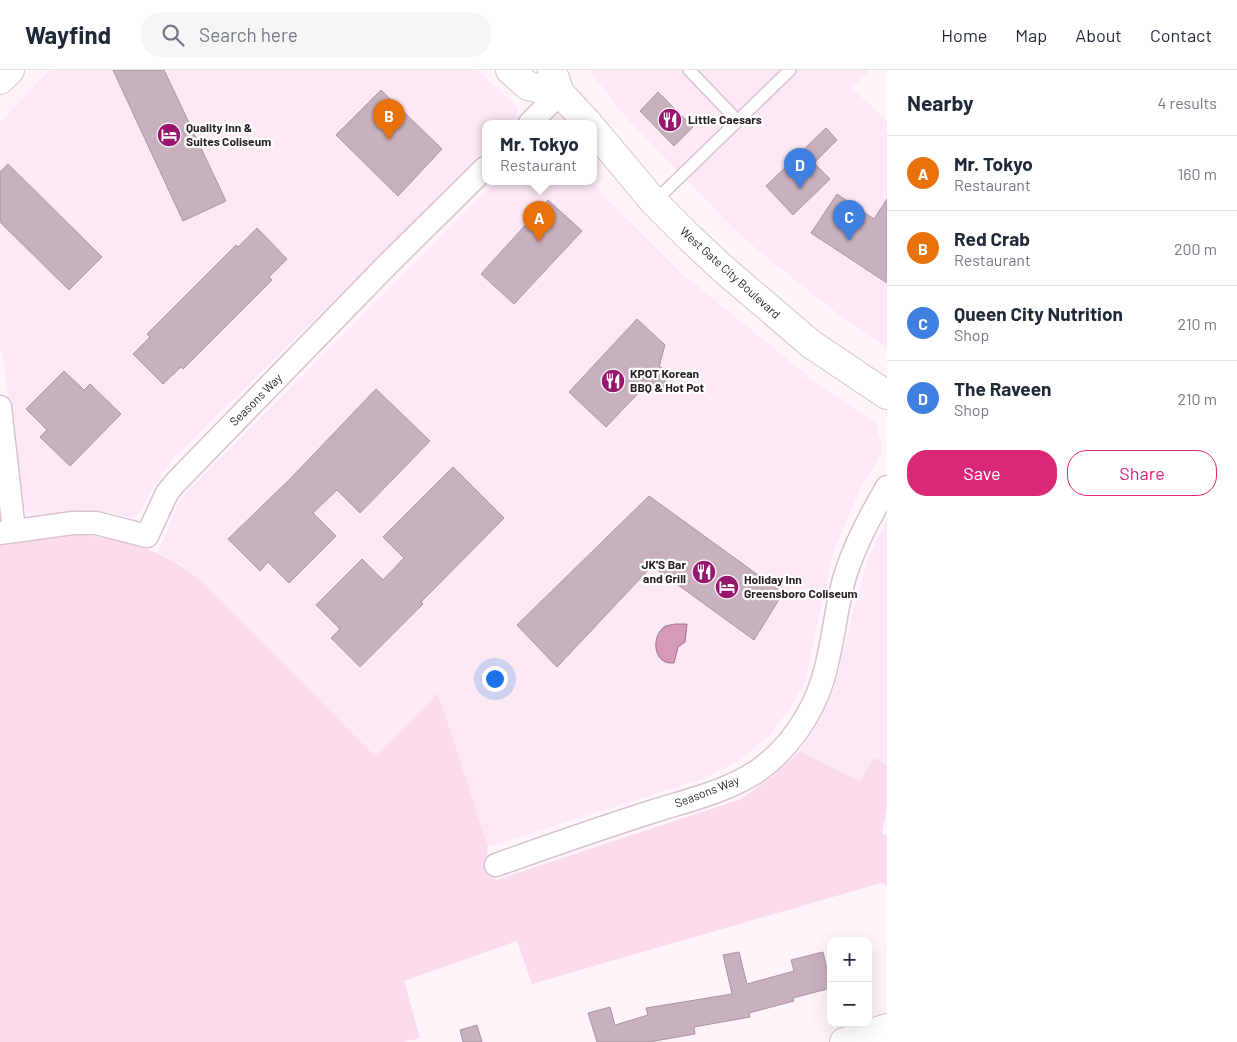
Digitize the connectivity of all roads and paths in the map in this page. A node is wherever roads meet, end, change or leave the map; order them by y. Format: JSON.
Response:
{"nodes":[{"id":1,"x":10,"y":70,"type":"edge"},
{"id":2,"x":510,"y":70,"type":"edge"},
{"id":3,"x":689,"y":70,"type":"edge"},
{"id":4,"x":790,"y":70,"type":"edge"},
{"id":5,"x":0,"y":80,"type":"edge"},
{"id":6,"x":556,"y":81,"type":"edge"},
{"id":7,"x":532,"y":120,"type":"edge"},
{"id":8,"x":586,"y":120,"type":"edge"},
{"id":9,"x":738,"y":120,"type":"junction"},
{"id":10,"x":597,"y":134,"type":"edge"},
{"id":11,"x":482,"y":171,"type":"edge"},
{"id":12,"x":654,"y":202,"type":"junction"},
{"id":13,"x":887,"y":395,"type":"edge"},
{"id":14,"x":0,"y":406,"type":"edge"},
{"id":15,"x":887,"y":487,"type":"edge"},
{"id":16,"x":7,"y":532,"type":"edge"},
{"id":17,"x":496,"y":864,"type":"dead end"},
{"id":18,"x":887,"y":1028,"type":"edge"},
{"id":19,"x":844,"y":1042,"type":"edge"}],
"edges":[{"from":1,"to":5,"type":"main road"},
{"from":2,"to":6,"type":"main road"},
{"from":3,"to":9,"type":"lane"},
{"from":4,"to":9,"type":"lane"},
{"from":6,"to":7,"type":"street"},
{"from":6,"to":8,"type":"main road"},
{"from":9,"to":12,"type":"lane"},
{"from":10,"to":12,"type":"main road","name":"West Gate City Boulevard"},
{"from":11,"to":16,"type":"street","name":"Seasons Way"},
{"from":12,"to":13,"type":"main road","name":"West Gate City Boulevard"},
{"from":14,"to":16,"type":"street"},
{"from":15,"to":17,"type":"street","name":"Seasons Way"},
{"from":18,"to":19,"type":"main road"}]}
